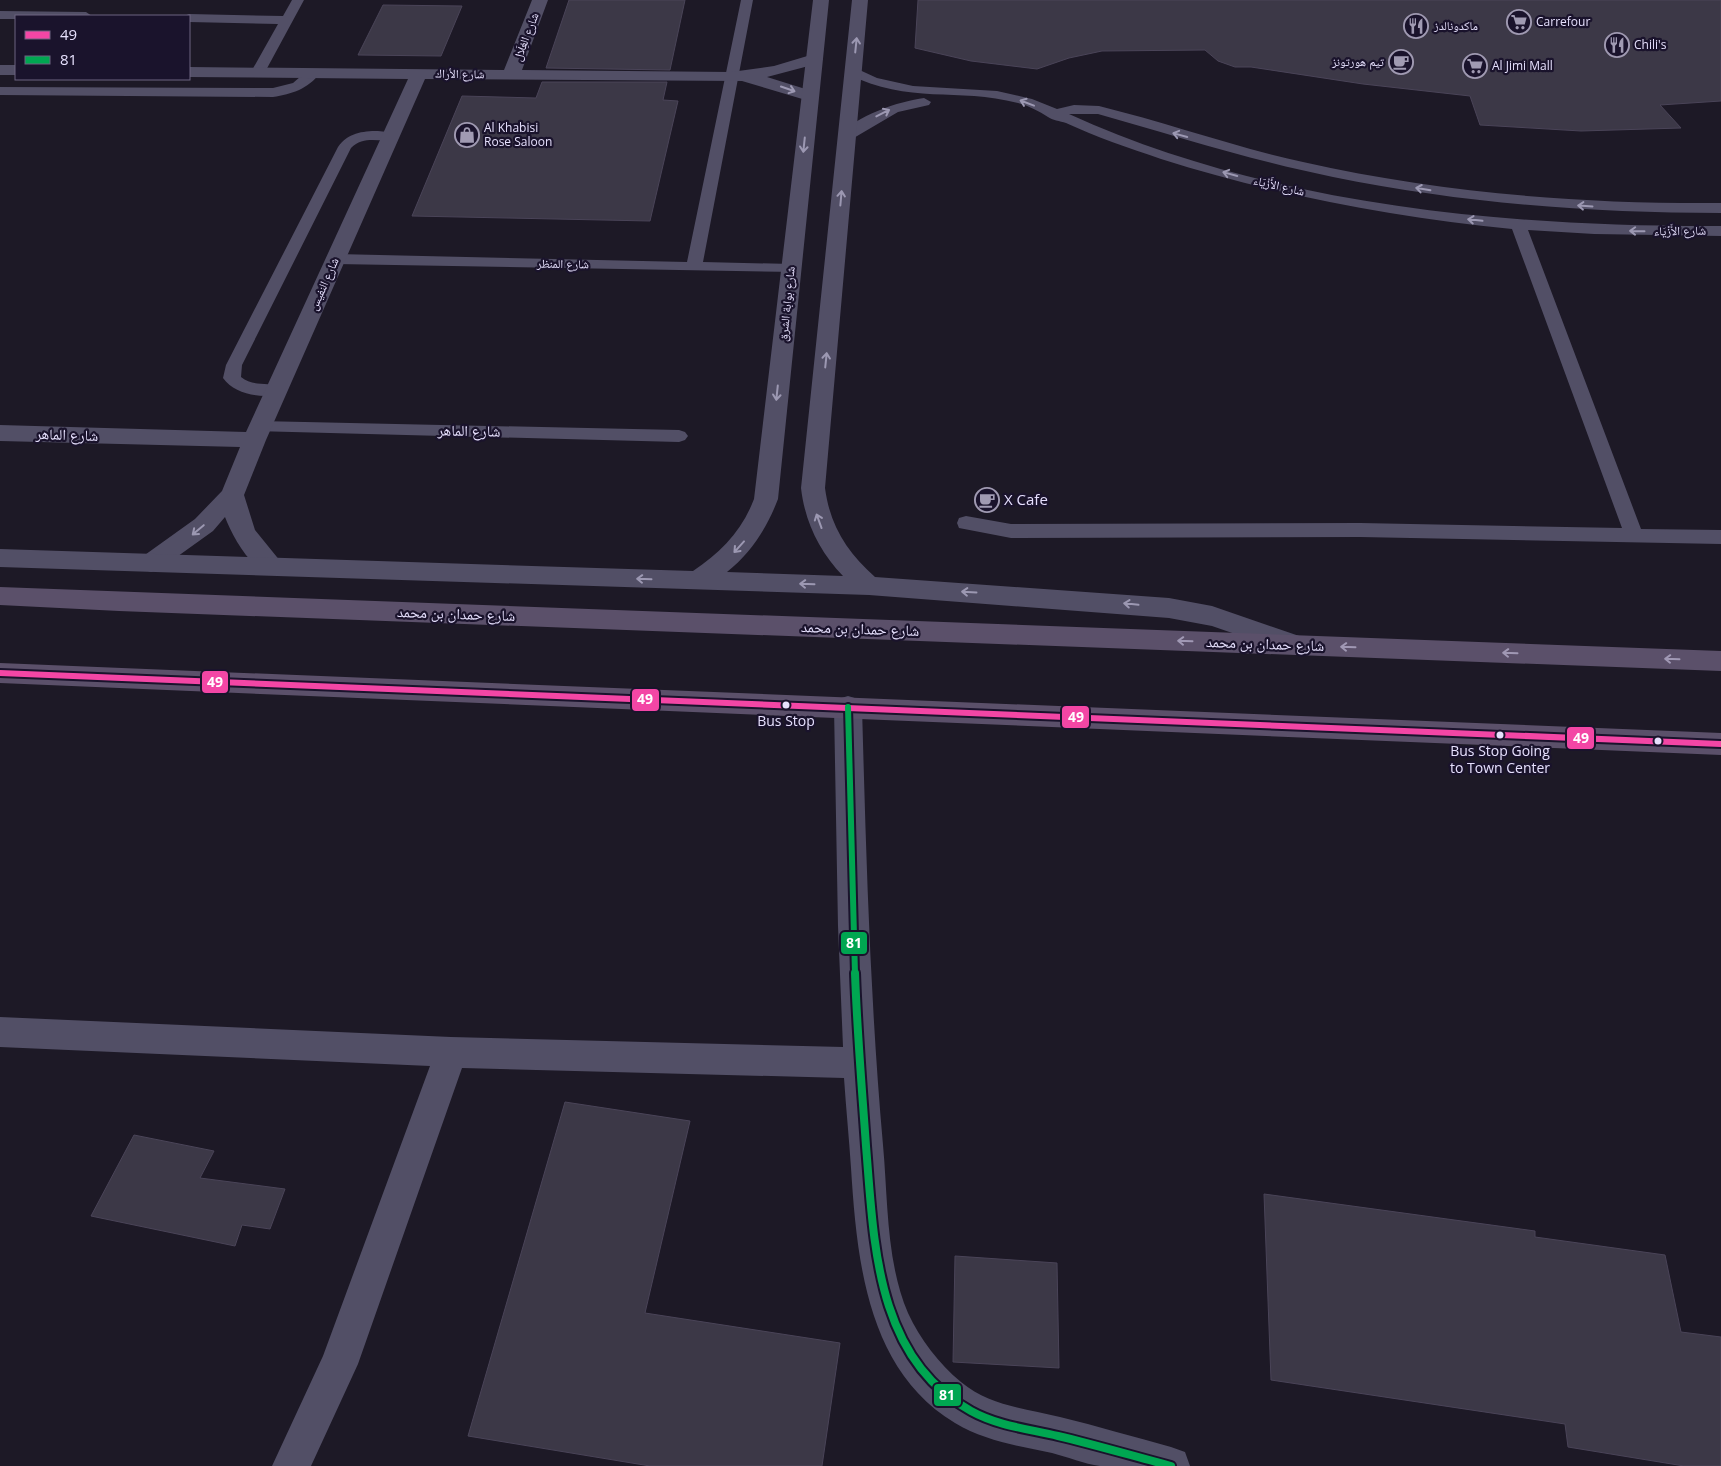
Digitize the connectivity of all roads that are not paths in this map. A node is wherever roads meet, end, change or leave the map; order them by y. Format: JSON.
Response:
{"nodes":[{"id":1,"x":298,"y":0,"type":"edge"},
{"id":2,"x":540,"y":0,"type":"edge"},
{"id":3,"x":747,"y":0,"type":"edge"},
{"id":4,"x":821,"y":0,"type":"edge"},
{"id":5,"x":860,"y":0,"type":"edge"},
{"id":6,"x":0,"y":15,"type":"edge"},
{"id":7,"x":15,"y":15,"type":"edge"},
{"id":8,"x":190,"y":18,"type":"edge"},
{"id":9,"x":287,"y":20,"type":"junction"},
{"id":10,"x":814,"y":59,"type":"junction"},
{"id":11,"x":0,"y":70,"type":"edge"},
{"id":12,"x":15,"y":70,"type":"edge"},
{"id":13,"x":853,"y":71,"type":"junction"},
{"id":14,"x":190,"y":72,"type":"edge"},
{"id":15,"x":258,"y":72,"type":"junction"},
{"id":16,"x":313,"y":73,"type":"junction"},
{"id":17,"x":419,"y":74,"type":"junction"},
{"id":18,"x":511,"y":74,"type":"junction"},
{"id":19,"x":732,"y":77,"type":"junction"},
{"id":20,"x":0,"y":91,"type":"edge"},
{"id":21,"x":809,"y":96,"type":"junction"},
{"id":22,"x":924,"y":102,"type":"dead end"},
{"id":23,"x":1053,"y":114,"type":"junction"},
{"id":24,"x":391,"y":136,"type":"junction"},
{"id":25,"x":847,"y":136,"type":"junction"},
{"id":26,"x":1721,"y":208,"type":"edge"},
{"id":27,"x":1518,"y":225,"type":"junction"},
{"id":28,"x":1721,"y":231,"type":"edge"},
{"id":29,"x":336,"y":259,"type":"junction"},
{"id":30,"x":694,"y":267,"type":"junction"},
{"id":31,"x":791,"y":269,"type":"junction"},
{"id":32,"x":276,"y":390,"type":"junction"},
{"id":33,"x":0,"y":433,"type":"edge"},
{"id":34,"x":257,"y":433,"type":"junction"},
{"id":35,"x":679,"y":436,"type":"dead end"},
{"id":36,"x":232,"y":495,"type":"junction"},
{"id":37,"x":966,"y":523,"type":"dead end"},
{"id":38,"x":1634,"y":534,"type":"junction"},
{"id":39,"x":1721,"y":537,"type":"edge"},
{"id":40,"x":0,"y":558,"type":"edge"},
{"id":41,"x":152,"y":563,"type":"junction"},
{"id":42,"x":273,"y":567,"type":"junction"},
{"id":43,"x":697,"y":581,"type":"junction"},
{"id":44,"x":869,"y":586,"type":"junction"},
{"id":45,"x":0,"y":596,"type":"edge"},
{"id":46,"x":1296,"y":645,"type":"junction"},
{"id":47,"x":1721,"y":661,"type":"edge"},
{"id":48,"x":0,"y":673,"type":"edge"},
{"id":49,"x":848,"y":707,"type":"junction"},
{"id":50,"x":1721,"y":744,"type":"edge"},
{"id":51,"x":0,"y":1032,"type":"edge"},
{"id":52,"x":451,"y":1052,"type":"junction"},
{"id":53,"x":859,"y":1063,"type":"junction"},
{"id":54,"x":291,"y":1466,"type":"edge"},
{"id":55,"x":1171,"y":1466,"type":"edge"}],
"edges":[{"from":1,"to":9,"type":"lane"},
{"from":2,"to":18,"type":"street","name":"شارع الغِلَال"},
{"from":3,"to":19,"type":"lane"},
{"from":4,"to":10,"type":"street","name":"شارع بوابة الشرق"},
{"from":13,"to":5,"type":"street","one_way":true},
{"from":6,"to":7,"type":"lane"},
{"from":8,"to":9,"type":"lane"},
{"from":9,"to":15,"type":"lane"},
{"from":10,"to":19,"type":"street","name":"شارع الأراك"},
{"from":10,"to":21,"type":"street","name":"شارع بوابة الشرق"},
{"from":11,"to":12,"type":"street"},
{"from":23,"to":13,"type":"lane","name":"شارع الأَزْيَاء","one_way":true},
{"from":13,"to":25,"type":"street"},
{"from":14,"to":15,"type":"street","name":"شارع الأراك"},
{"from":15,"to":16,"type":"street","name":"شارع الأراك"},
{"from":16,"to":17,"type":"street","name":"شارع الأراك"},
{"from":16,"to":20,"type":"lane"},
{"from":17,"to":18,"type":"street","name":"شارع الأراك"},
{"from":17,"to":24,"type":"street","name":"شارع النفيس"},
{"from":18,"to":19,"type":"street","name":"شارع الأراك"},
{"from":19,"to":21,"type":"street","name":"شارع الأراك","one_way":true},
{"from":19,"to":30,"type":"lane"},
{"from":21,"to":31,"type":"street","name":"شارع بوابة الشرق","one_way":true},
{"from":25,"to":22,"type":"lane","one_way":true},
{"from":26,"to":23,"type":"lane","one_way":true},
{"from":27,"to":23,"type":"lane","name":"شارع الأَزْيَاء","one_way":true},
{"from":24,"to":29,"type":"street","name":"شارع النفيس"},
{"from":24,"to":32,"type":"lane"},
{"from":44,"to":25,"type":"street","one_way":true},
{"from":28,"to":27,"type":"lane","name":"شارع الأَزْيَاء","one_way":true},
{"from":27,"to":38,"type":"lane"},
{"from":29,"to":30,"type":"lane","name":"شارع المنظر"},
{"from":29,"to":32,"type":"street","name":"شارع النفيس"},
{"from":30,"to":31,"type":"lane","name":"شارع المنظر"},
{"from":31,"to":43,"type":"street","name":"شارع بوابة الشرق","one_way":true},
{"from":32,"to":34,"type":"street","name":"شارع النفيس"},
{"from":33,"to":34,"type":"street","name":"شارع الماهر"},
{"from":34,"to":35,"type":"lane","name":"شارع الماهر"},
{"from":34,"to":36,"type":"street","name":"شارع النفيس"},
{"from":36,"to":41,"type":"street","name":"شارع النفيس","one_way":true},
{"from":36,"to":42,"type":"street"},
{"from":37,"to":38,"type":"lane"},
{"from":38,"to":39,"type":"lane"},
{"from":40,"to":41,"type":"street"},
{"from":41,"to":42,"type":"street"},
{"from":43,"to":42,"type":"street","one_way":true},
{"from":44,"to":43,"type":"street","one_way":true},
{"from":46,"to":44,"type":"street","one_way":true},
{"from":46,"to":45,"type":"main road","name":"شارع حمدان بن محمد","one_way":true},
{"from":47,"to":46,"type":"main road","name":"شارع حمدان بن محمد","one_way":true},
{"from":48,"to":49,"type":"main road"},
{"from":49,"to":50,"type":"main road"},
{"from":49,"to":53,"type":"street"},
{"from":51,"to":52,"type":"street"},
{"from":52,"to":53,"type":"street"},
{"from":52,"to":54,"type":"street"},
{"from":53,"to":55,"type":"street"}]}
